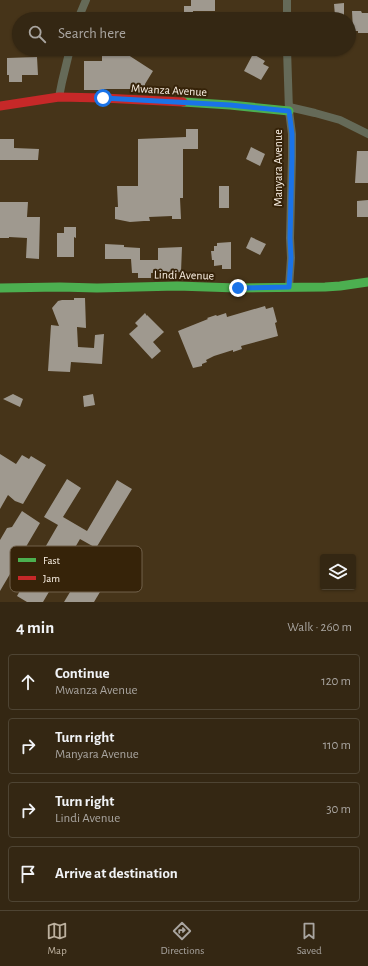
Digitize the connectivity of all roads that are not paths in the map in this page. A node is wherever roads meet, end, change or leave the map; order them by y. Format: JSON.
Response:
{"nodes":[{"id":1,"x":86,"y":0,"type":"edge"},
{"id":2,"x":286,"y":0,"type":"edge"},
{"id":3,"x":81,"y":12,"type":"edge"},
{"id":4,"x":287,"y":12,"type":"edge"},
{"id":5,"x":68,"y":56,"type":"edge"},
{"id":6,"x":287,"y":56,"type":"edge"},
{"id":7,"x":59,"y":97,"type":"junction"},
{"id":8,"x":0,"y":106,"type":"edge"},
{"id":9,"x":289,"y":109,"type":"junction"},
{"id":10,"x":368,"y":134,"type":"edge"},
{"id":11,"x":368,"y":282,"type":"edge"},
{"id":12,"x":289,"y":287,"type":"junction"},
{"id":13,"x":0,"y":288,"type":"edge"}],
"edges":[{"from":1,"to":3,"type":"street"},
{"from":2,"to":4,"type":"street"},
{"from":5,"to":7,"type":"street"},
{"from":6,"to":9,"type":"street","name":"Manyara Avenue"},
{"from":7,"to":8,"type":"street","name":"Mwanza Avenue"},
{"from":7,"to":9,"type":"street","name":"Mwanza Avenue"},
{"from":9,"to":10,"type":"street"},
{"from":9,"to":12,"type":"street","name":"Manyara Avenue"},
{"from":11,"to":12,"type":"street","name":"Lindi Avenue"},
{"from":12,"to":13,"type":"street","name":"Lindi Avenue"}]}
